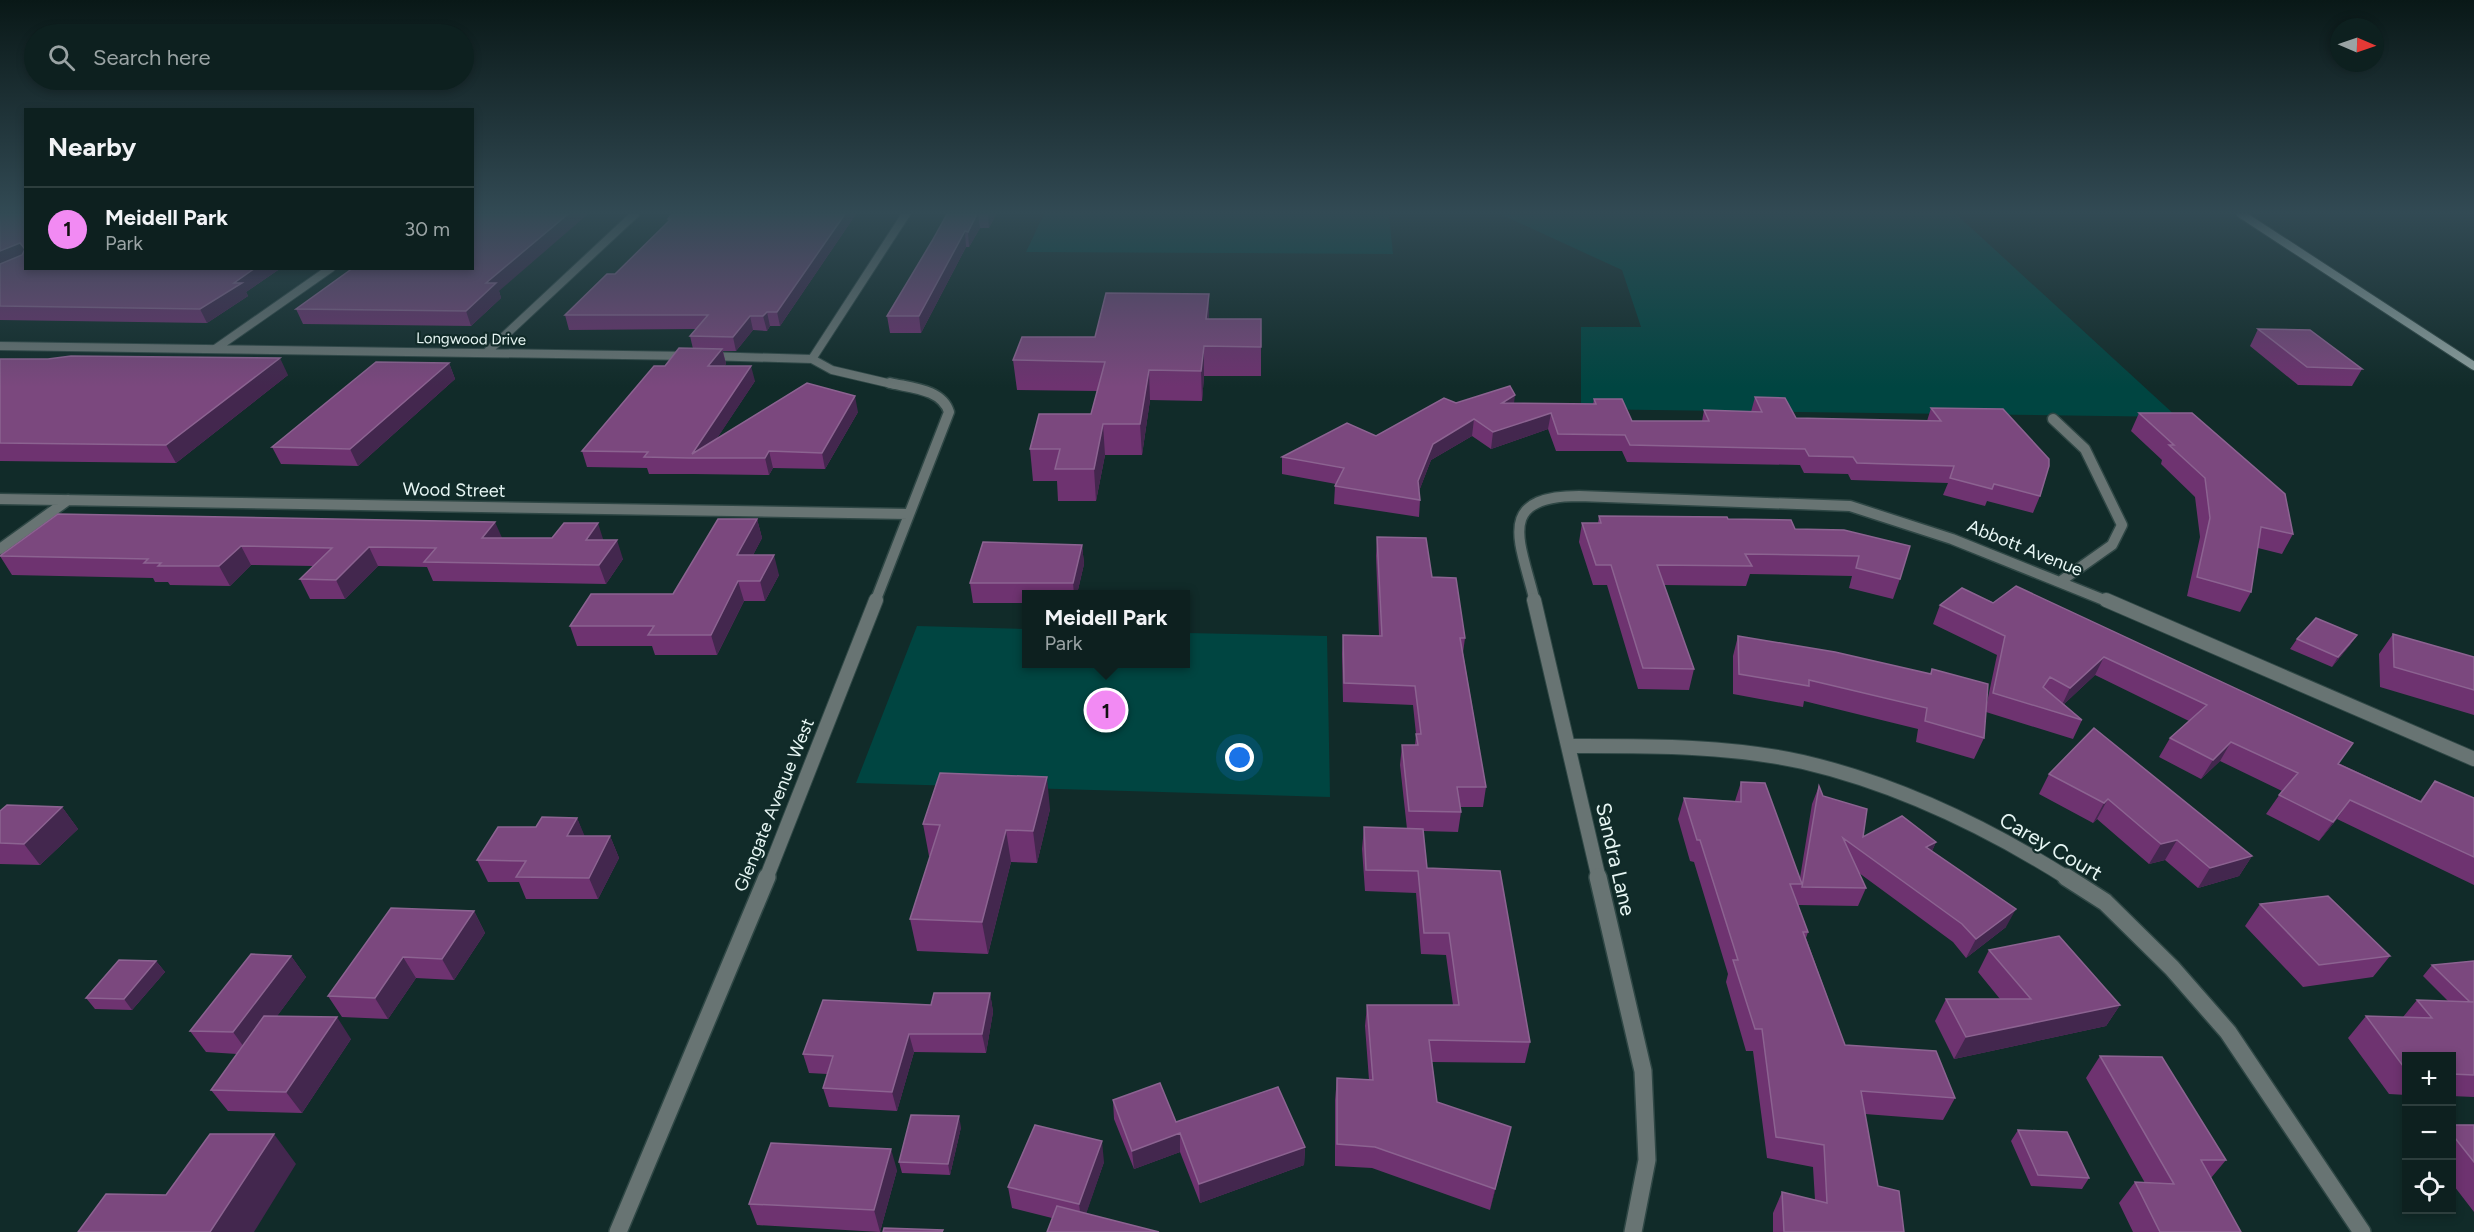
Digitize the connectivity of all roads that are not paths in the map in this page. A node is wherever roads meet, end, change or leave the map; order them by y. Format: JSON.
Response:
{"nodes":[{"id":1,"x":326,"y":271,"type":"edge"},
{"id":2,"x":573,"y":271,"type":"edge"},
{"id":3,"x":868,"y":271,"type":"edge"},
{"id":4,"x":2329,"y":271,"type":"edge"},
{"id":5,"x":0,"y":346,"type":"edge"},
{"id":6,"x":214,"y":349,"type":"junction"},
{"id":7,"x":486,"y":353,"type":"junction"},
{"id":8,"x":812,"y":358,"type":"junction"},
{"id":9,"x":2474,"y":366,"type":"edge"},
{"id":10,"x":935,"y":394,"type":"joint"},
{"id":11,"x":2053,"y":419,"type":"dead end"},
{"id":12,"x":0,"y":499,"type":"edge"},
{"id":13,"x":68,"y":500,"type":"junction"},
{"id":14,"x":1533,"y":502,"type":"joint"},
{"id":15,"x":908,"y":514,"type":"junction"},
{"id":16,"x":0,"y":549,"type":"edge"},
{"id":17,"x":2061,"y":581,"type":"junction"},
{"id":18,"x":1568,"y":746,"type":"junction"},
{"id":19,"x":2474,"y":759,"type":"edge"},
{"id":20,"x":618,"y":1232,"type":"edge"},
{"id":21,"x":1633,"y":1232,"type":"edge"},
{"id":22,"x":2362,"y":1232,"type":"edge"}],
"edges":[{"from":1,"to":6,"type":"street"},
{"from":2,"to":7,"type":"street"},
{"from":3,"to":8,"type":"street"},
{"from":4,"to":9,"type":"main road"},
{"from":5,"to":6,"type":"street","name":"Longwood Drive"},
{"from":6,"to":7,"type":"street","name":"Longwood Drive"},
{"from":7,"to":8,"type":"street","name":"Longwood Drive"},
{"from":8,"to":10,"type":"street","name":"Longwood Drive"},
{"from":10,"to":15,"type":"street","name":"Glengate Avenue West"},
{"from":11,"to":17,"type":"street"},
{"from":12,"to":13,"type":"street","name":"Wood Street"},
{"from":13,"to":15,"type":"street","name":"Wood Street"},
{"from":13,"to":16,"type":"street"},
{"from":14,"to":17,"type":"street","name":"Abbott Avenue"},
{"from":14,"to":18,"type":"street","name":"Sandra Lane"},
{"from":15,"to":20,"type":"street","name":"Glengate Avenue West"},
{"from":17,"to":19,"type":"street","name":"Abbott Avenue"},
{"from":18,"to":21,"type":"street","name":"Sandra Lane"},
{"from":18,"to":22,"type":"street","name":"Carey Court"}]}
